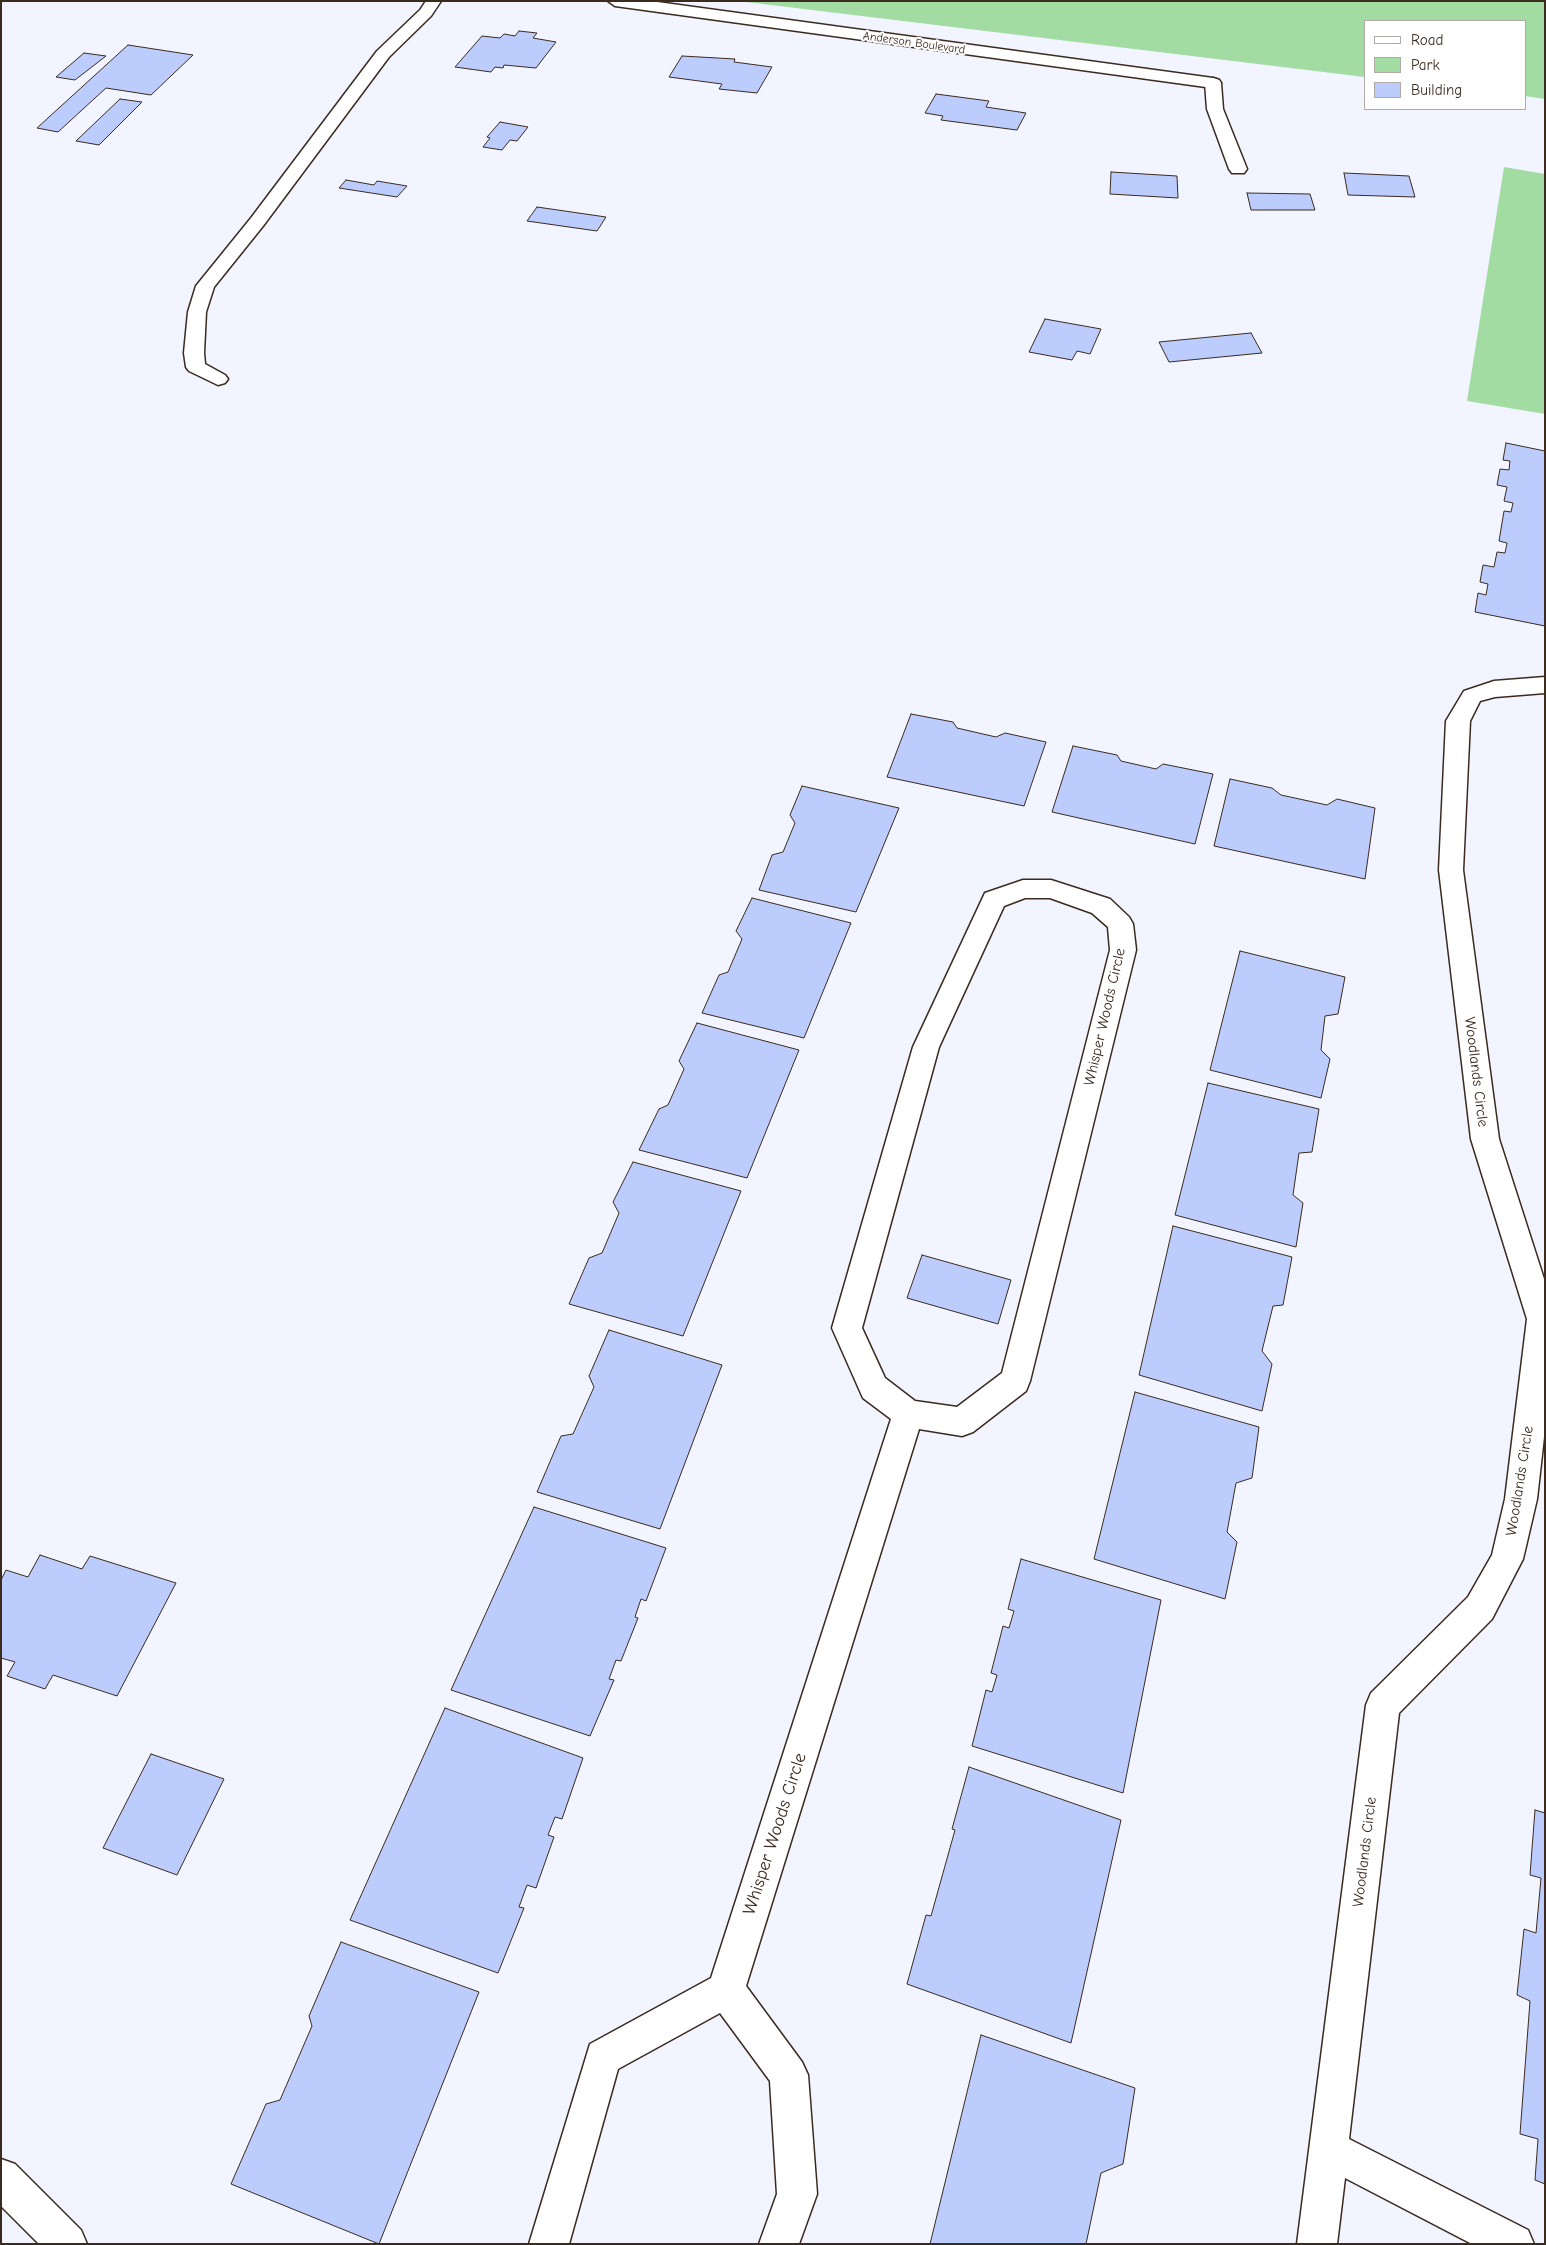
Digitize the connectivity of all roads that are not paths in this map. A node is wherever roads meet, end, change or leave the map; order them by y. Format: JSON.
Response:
{"nodes":[{"id":1,"x":434,"y":1,"type":"edge"},
{"id":2,"x":615,"y":1,"type":"edge"},
{"id":3,"x":1238,"y":169,"type":"dead end"},
{"id":4,"x":218,"y":379,"type":"dead end"},
{"id":5,"x":1545,"y":685,"type":"edge"},
{"id":6,"x":908,"y":1414,"type":"junction"},
{"id":7,"x":726,"y":1990,"type":"junction"},
{"id":8,"x":1329,"y":2149,"type":"junction"},
{"id":9,"x":1,"y":2178,"type":"edge"},
{"id":10,"x":67,"y":2244,"type":"edge"},
{"id":11,"x":549,"y":2244,"type":"edge"},
{"id":12,"x":779,"y":2244,"type":"edge"},
{"id":13,"x":1317,"y":2244,"type":"edge"},
{"id":14,"x":1514,"y":2244,"type":"edge"}],
"edges":[{"from":1,"to":4,"type":"street"},
{"from":2,"to":3,"type":"street","name":"Anderson Boulevard"},
{"from":5,"to":8,"type":"street","name":"Woodlands Circle"},
{"from":6,"to":6,"type":"street","name":"Whisper Woods Circle"},
{"from":6,"to":7,"type":"street","name":"Whisper Woods Circle"},
{"from":7,"to":11,"type":"street"},
{"from":7,"to":12,"type":"street"},
{"from":8,"to":13,"type":"street","name":"Woodlands Circle"},
{"from":8,"to":14,"type":"street"},
{"from":9,"to":10,"type":"street"}]}
